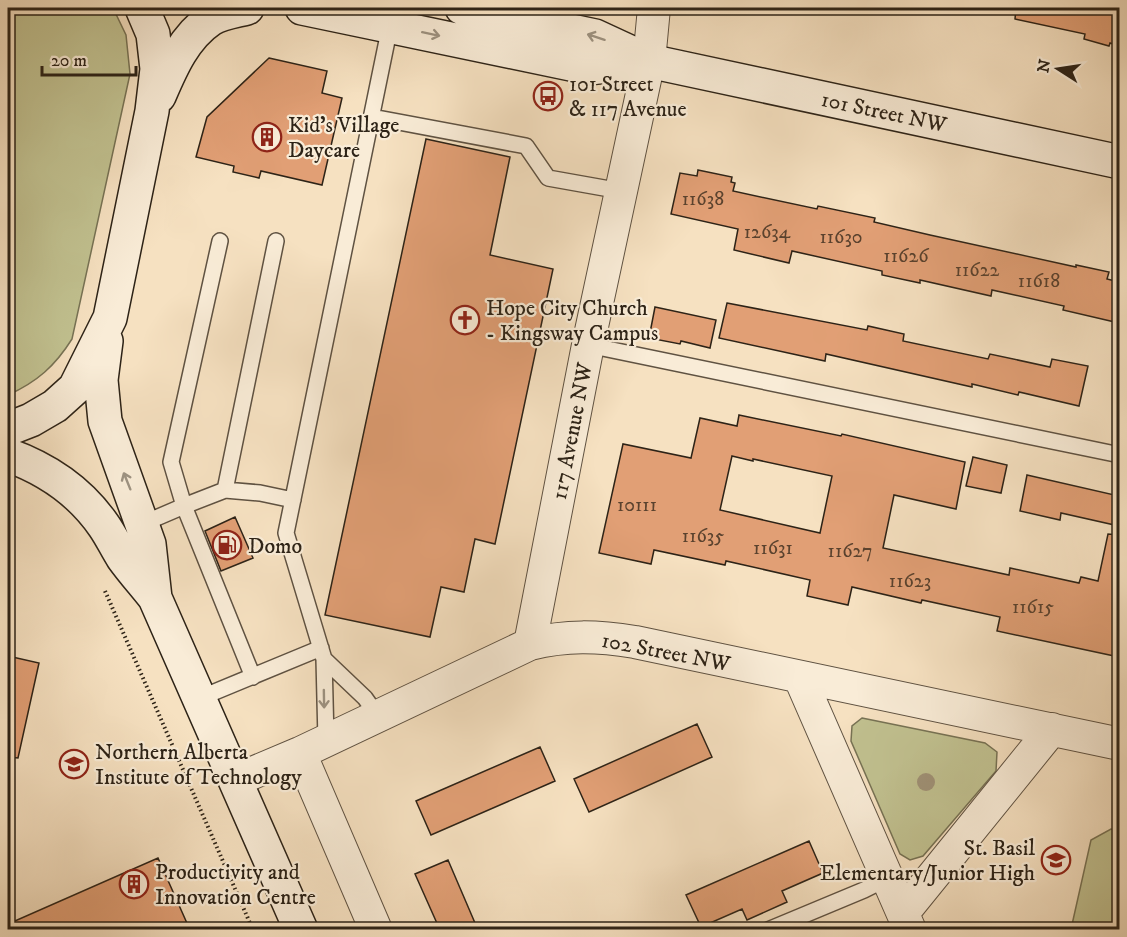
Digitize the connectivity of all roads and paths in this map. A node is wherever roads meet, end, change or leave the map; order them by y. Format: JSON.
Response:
{"nodes":[{"id":1,"x":142,"y":8,"type":"edge"},
{"id":2,"x":247,"y":8,"type":"edge"},
{"id":3,"x":302,"y":8,"type":"edge"},
{"id":4,"x":462,"y":8,"type":"edge"},
{"id":5,"x":654,"y":8,"type":"edge"},
{"id":6,"x":390,"y":26,"type":"junction"},
{"id":7,"x":649,"y":61,"type":"junction"},
{"id":8,"x":152,"y":111,"type":"junction"},
{"id":9,"x":372,"y":117,"type":"junction"},
{"id":10,"x":1119,"y":162,"type":"edge"},
{"id":11,"x":621,"y":191,"type":"junction"},
{"id":12,"x":220,"y":241,"type":"dead end"},
{"id":13,"x":276,"y":241,"type":"dead end"},
{"id":14,"x":110,"y":318,"type":"junction"},
{"id":15,"x":588,"y":345,"type":"junction"},
{"id":16,"x":8,"y":429,"type":"edge"},
{"id":17,"x":8,"y":455,"type":"edge"},
{"id":18,"x":1119,"y":455,"type":"edge"},
{"id":19,"x":225,"y":490,"type":"junction"},
{"id":20,"x":293,"y":500,"type":"junction"},
{"id":21,"x":184,"y":506,"type":"junction"},
{"id":22,"x":142,"y":524,"type":"junction"},
{"id":23,"x":104,"y":588,"type":"dead end"},
{"id":24,"x":155,"y":598,"type":"junction"},
{"id":25,"x":530,"y":644,"type":"junction"},
{"id":26,"x":322,"y":653,"type":"junction"},
{"id":27,"x":253,"y":677,"type":"junction"},
{"id":28,"x":800,"y":678,"type":"junction"},
{"id":29,"x":200,"y":698,"type":"junction"},
{"id":30,"x":377,"y":715,"type":"junction"},
{"id":31,"x":1052,"y":729,"type":"junction"},
{"id":32,"x":1119,"y":744,"type":"edge"},
{"id":33,"x":313,"y":746,"type":"junction"},
{"id":34,"x":236,"y":780,"type":"junction"},
{"id":35,"x":888,"y":878,"type":"junction"},
{"id":36,"x":907,"y":921,"type":"edge"},
{"id":37,"x":253,"y":930,"type":"edge"},
{"id":38,"x":301,"y":930,"type":"edge"},
{"id":39,"x":376,"y":930,"type":"edge"},
{"id":40,"x":768,"y":930,"type":"edge"}],
"edges":[{"from":1,"to":8,"type":"main road"},
{"from":2,"to":8,"type":"main road"},
{"from":3,"to":6,"type":"main road","name":"101 Street NW"},
{"from":7,"to":4,"type":"main road","name":"101 Street NW","one_way":true},
{"from":5,"to":7,"type":"street","name":"117 Avenue NW"},
{"from":6,"to":7,"type":"main road","name":"101 Street NW","one_way":true},
{"from":6,"to":9,"type":"lane"},
{"from":7,"to":10,"type":"main road","name":"101 Street NW"},
{"from":7,"to":11,"type":"street","name":"117 Avenue NW"},
{"from":8,"to":14,"type":"main road"},
{"from":9,"to":11,"type":"lane"},
{"from":9,"to":20,"type":"lane"},
{"from":11,"to":15,"type":"street","name":"117 Avenue NW"},
{"from":12,"to":21,"type":"lane"},
{"from":13,"to":19,"type":"lane"},
{"from":14,"to":16,"type":"main road"},
{"from":22,"to":14,"type":"main road","one_way":true},
{"from":15,"to":18,"type":"lane"},
{"from":15,"to":25,"type":"street","name":"117 Avenue NW"},
{"from":17,"to":24,"type":"main road"},
{"from":19,"to":20,"type":"lane"},
{"from":19,"to":21,"type":"lane"},
{"from":20,"to":26,"type":"lane"},
{"from":21,"to":22,"type":"lane"},
{"from":21,"to":27,"type":"lane"},
{"from":22,"to":24,"type":"main road"},
{"from":23,"to":37,"type":"path"},
{"from":24,"to":29,"type":"main road"},
{"from":25,"to":28,"type":"street","name":"102 Street NW"},
{"from":25,"to":30,"type":"street","name":"102 Street NW"},
{"from":26,"to":27,"type":"lane"},
{"from":26,"to":30,"type":"lane"},
{"from":26,"to":33,"type":"lane","one_way":true},
{"from":27,"to":29,"type":"lane"},
{"from":28,"to":31,"type":"street","name":"102 Street NW"},
{"from":28,"to":35,"type":"street"},
{"from":29,"to":34,"type":"main road"},
{"from":30,"to":33,"type":"street","name":"102 Street NW"},
{"from":31,"to":32,"type":"street","name":"102 Street NW"},
{"from":31,"to":36,"type":"street"},
{"from":33,"to":34,"type":"street","name":"102 Street NW"},
{"from":33,"to":39,"type":"street"},
{"from":34,"to":38,"type":"main road"},
{"from":35,"to":36,"type":"street"},
{"from":35,"to":40,"type":"lane"}]}
